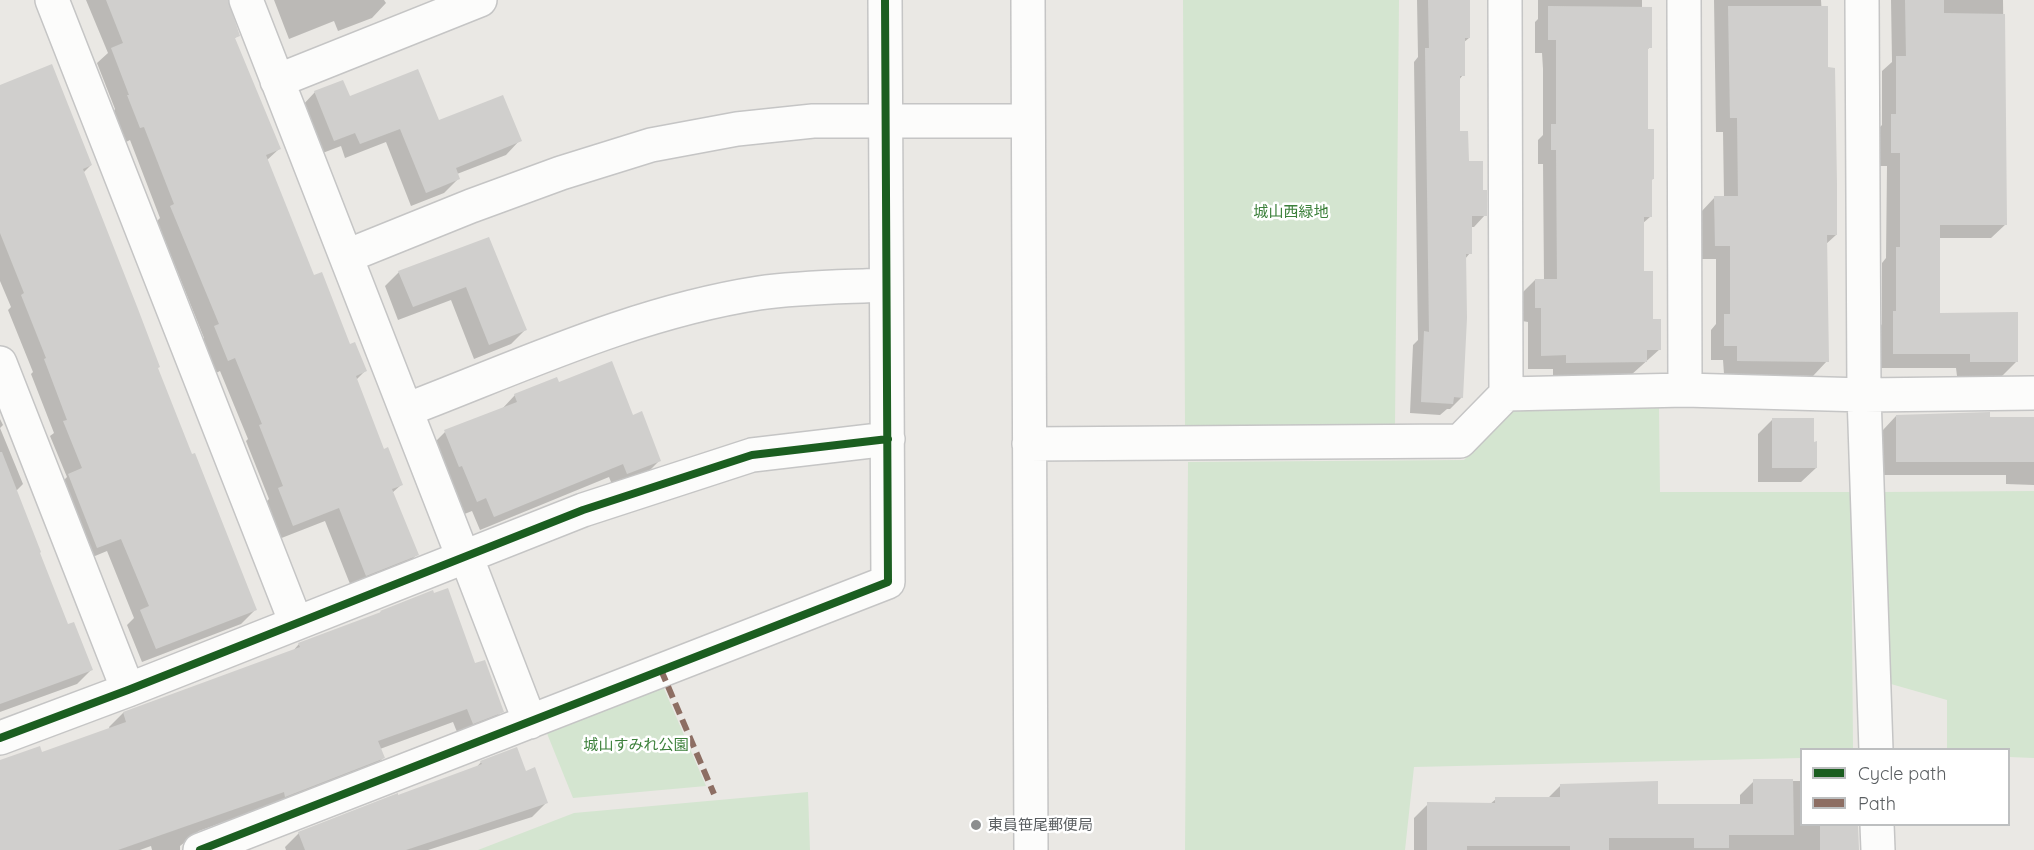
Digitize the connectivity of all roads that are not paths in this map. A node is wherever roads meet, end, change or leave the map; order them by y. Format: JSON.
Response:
{"nodes":[{"id":1,"x":52,"y":0,"type":"edge"},
{"id":2,"x":246,"y":0,"type":"edge"},
{"id":3,"x":480,"y":0,"type":"edge"},
{"id":4,"x":885,"y":0,"type":"edge"},
{"id":5,"x":1028,"y":0,"type":"edge"},
{"id":6,"x":1505,"y":0,"type":"edge"},
{"id":7,"x":1684,"y":0,"type":"edge"},
{"id":8,"x":1862,"y":0,"type":"edge"},
{"id":9,"x":277,"y":81,"type":"junction"},
{"id":10,"x":885,"y":119,"type":"junction"},
{"id":11,"x":1028,"y":121,"type":"junction"},
{"id":12,"x":347,"y":256,"type":"junction"},
{"id":13,"x":885,"y":285,"type":"junction"},
{"id":14,"x":0,"y":363,"type":"edge"},
{"id":15,"x":1684,"y":390,"type":"junction"},
{"id":16,"x":2034,"y":393,"type":"edge"},
{"id":17,"x":1506,"y":394,"type":"junction"},
{"id":18,"x":1864,"y":395,"type":"junction"},
{"id":19,"x":406,"y":410,"type":"junction"},
{"id":20,"x":888,"y":439,"type":"junction"},
{"id":21,"x":1029,"y":444,"type":"junction"},
{"id":22,"x":465,"y":556,"type":"junction"},
{"id":23,"x":296,"y":623,"type":"junction"},
{"id":24,"x":128,"y":690,"type":"junction"},
{"id":25,"x":530,"y":722,"type":"junction"},
{"id":26,"x":0,"y":738,"type":"edge"},
{"id":27,"x":1876,"y":748,"type":"edge"},
{"id":28,"x":1877,"y":826,"type":"edge"},
{"id":29,"x":200,"y":850,"type":"edge"},
{"id":30,"x":1031,"y":850,"type":"edge"},
{"id":31,"x":1878,"y":850,"type":"edge"}],
"edges":[{"from":1,"to":23,"type":"street"},
{"from":2,"to":9,"type":"street"},
{"from":3,"to":9,"type":"street"},
{"from":4,"to":10,"type":"street"},
{"from":5,"to":11,"type":"street"},
{"from":6,"to":17,"type":"street"},
{"from":7,"to":15,"type":"street"},
{"from":8,"to":18,"type":"street"},
{"from":9,"to":12,"type":"street"},
{"from":10,"to":11,"type":"street"},
{"from":10,"to":12,"type":"street"},
{"from":10,"to":13,"type":"street"},
{"from":11,"to":21,"type":"street"},
{"from":12,"to":19,"type":"street"},
{"from":13,"to":19,"type":"street"},
{"from":13,"to":20,"type":"street"},
{"from":14,"to":24,"type":"street"},
{"from":15,"to":17,"type":"street"},
{"from":15,"to":18,"type":"street"},
{"from":16,"to":18,"type":"street"},
{"from":17,"to":21,"type":"street"},
{"from":18,"to":27,"type":"street"},
{"from":19,"to":22,"type":"street"},
{"from":20,"to":22,"type":"street"},
{"from":20,"to":25,"type":"street"},
{"from":21,"to":30,"type":"street"},
{"from":22,"to":23,"type":"street"},
{"from":22,"to":25,"type":"street"},
{"from":23,"to":24,"type":"street"},
{"from":24,"to":26,"type":"street"},
{"from":25,"to":29,"type":"street"},
{"from":28,"to":31,"type":"street"}]}
